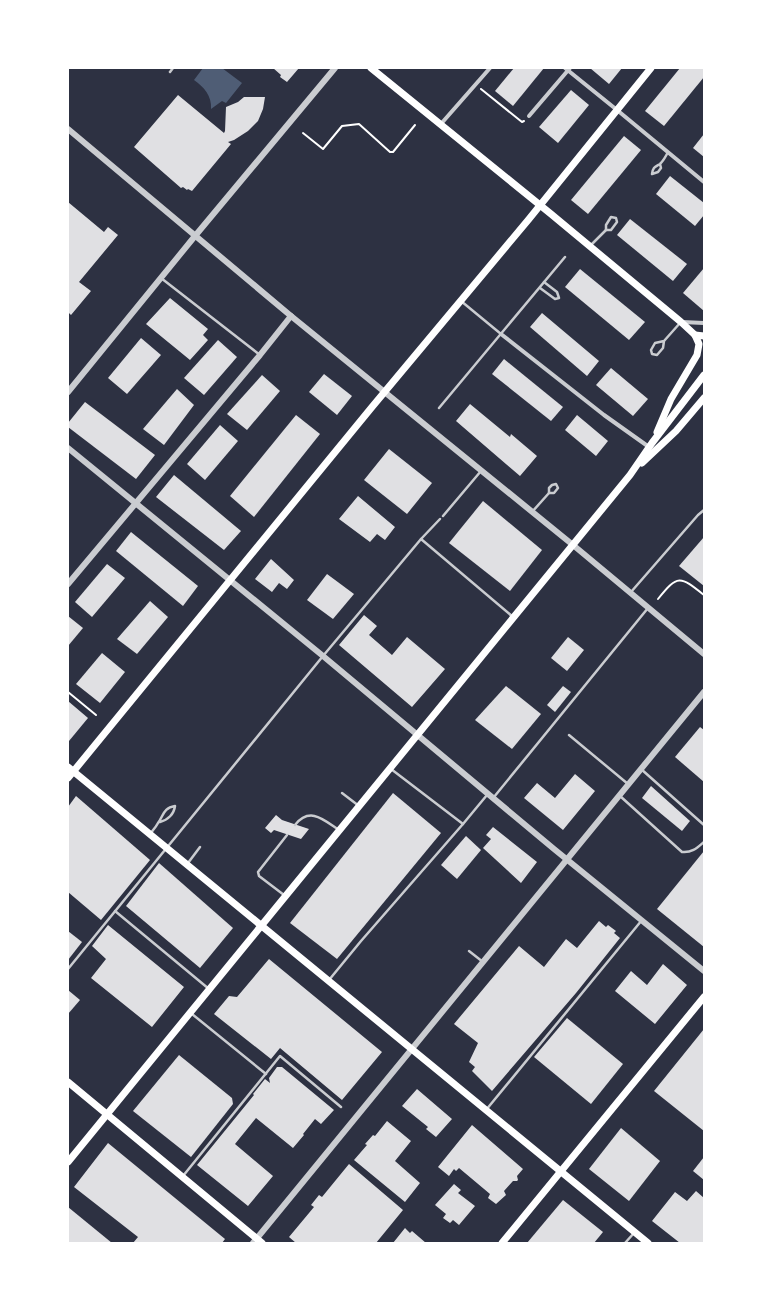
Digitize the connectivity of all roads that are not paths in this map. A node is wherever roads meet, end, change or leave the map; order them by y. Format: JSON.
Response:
{"nodes":[{"id":1,"x":174,"y":68,"type":"edge"},
{"id":2,"x":335,"y":68,"type":"edge"},
{"id":3,"x":371,"y":68,"type":"edge"},
{"id":4,"x":490,"y":68,"type":"edge"},
{"id":5,"x":651,"y":68,"type":"edge"},
{"id":6,"x":567,"y":69,"type":"edge"},
{"id":7,"x":170,"y":72,"type":"dead end"},
{"id":8,"x":618,"y":110,"type":"junction"},
{"id":9,"x":529,"y":116,"type":"road end"},
{"id":10,"x":440,"y":125,"type":"junction"},
{"id":11,"x":68,"y":129,"type":"edge"},
{"id":12,"x":668,"y":152,"type":"junction"},
{"id":13,"x":660,"y":164,"type":"dead end"},
{"id":14,"x":704,"y":182,"type":"edge"},
{"id":15,"x":540,"y":205,"type":"junction"},
{"id":16,"x":606,"y":230,"type":"junction"},
{"id":17,"x":195,"y":236,"type":"junction"},
{"id":18,"x":590,"y":246,"type":"junction"},
{"id":19,"x":565,"y":257,"type":"dead end"},
{"id":20,"x":161,"y":278,"type":"junction"},
{"id":21,"x":544,"y":282,"type":"junction"},
{"id":22,"x":540,"y":288,"type":"junction"},
{"id":23,"x":460,"y":301,"type":"junction"},
{"id":24,"x":291,"y":316,"type":"junction"},
{"id":25,"x":681,"y":322,"type":"junction"},
{"id":26,"x":704,"y":323,"type":"edge"},
{"id":27,"x":500,"y":334,"type":"junction"},
{"id":28,"x":695,"y":334,"type":"junction"},
{"id":29,"x":704,"y":336,"type":"edge"},
{"id":30,"x":664,"y":341,"type":"junction"},
{"id":31,"x":260,"y":355,"type":"junction"},
{"id":32,"x":704,"y":375,"type":"edge"},
{"id":33,"x":68,"y":392,"type":"edge"},
{"id":34,"x":384,"y":392,"type":"junction"},
{"id":35,"x":704,"y":398,"type":"edge"},
{"id":36,"x":439,"y":408,"type":"dead end"},
{"id":37,"x":650,"y":445,"type":"junction"},
{"id":38,"x":68,"y":448,"type":"edge"},
{"id":39,"x":481,"y":471,"type":"junction"},
{"id":40,"x":634,"y":471,"type":"junction"},
{"id":41,"x":549,"y":493,"type":"dead end"},
{"id":42,"x":136,"y":503,"type":"junction"},
{"id":43,"x":704,"y":510,"type":"edge"},
{"id":44,"x":532,"y":512,"type":"junction"},
{"id":45,"x":443,"y":516,"type":"dead end"},
{"id":46,"x":440,"y":519,"type":"dead end"},
{"id":47,"x":421,"y":539,"type":"junction"},
{"id":48,"x":573,"y":545,"type":"junction"},
{"id":49,"x":230,"y":580,"type":"junction"},
{"id":50,"x":68,"y":584,"type":"edge"},
{"id":51,"x":630,"y":594,"type":"junction"},
{"id":52,"x":648,"y":608,"type":"junction"},
{"id":53,"x":514,"y":618,"type":"junction"},
{"id":54,"x":704,"y":654,"type":"edge"},
{"id":55,"x":323,"y":656,"type":"junction"},
{"id":56,"x":704,"y":692,"type":"edge"},
{"id":57,"x":569,"y":735,"type":"dead end"},
{"id":58,"x":417,"y":736,"type":"junction"},
{"id":59,"x":71,"y":769,"type":"edge"},
{"id":60,"x":390,"y":769,"type":"junction"},
{"id":61,"x":641,"y":769,"type":"junction"},
{"id":62,"x":68,"y":778,"type":"edge"},
{"id":63,"x":628,"y":784,"type":"junction"},
{"id":64,"x":342,"y":793,"type":"dead end"},
{"id":65,"x":619,"y":795,"type":"junction"},
{"id":66,"x":490,"y":796,"type":"junction"},
{"id":67,"x":359,"y":806,"type":"junction"},
{"id":68,"x":160,"y":822,"type":"junction"},
{"id":69,"x":463,"y":824,"type":"junction"},
{"id":70,"x":295,"y":825,"type":"dead end"},
{"id":71,"x":704,"y":825,"type":"edge"},
{"id":72,"x":340,"y":830,"type":"junction"},
{"id":73,"x":150,"y":834,"type":"junction"},
{"id":74,"x":287,"y":834,"type":"dead end"},
{"id":75,"x":704,"y":842,"type":"edge"},
{"id":76,"x":167,"y":848,"type":"junction"},
{"id":77,"x":200,"y":848,"type":"dead end"},
{"id":78,"x":567,"y":859,"type":"junction"},
{"id":79,"x":187,"y":864,"type":"junction"},
{"id":80,"x":286,"y":897,"type":"junction"},
{"id":81,"x":115,"y":911,"type":"junction"},
{"id":82,"x":642,"y":919,"type":"junction"},
{"id":83,"x":262,"y":926,"type":"junction"},
{"id":84,"x":469,"y":951,"type":"dead end"},
{"id":85,"x":483,"y":962,"type":"junction"},
{"id":86,"x":68,"y":969,"type":"edge"},
{"id":87,"x":704,"y":971,"type":"edge"},
{"id":88,"x":329,"y":981,"type":"junction"},
{"id":89,"x":210,"y":990,"type":"junction"},
{"id":90,"x":704,"y":997,"type":"edge"},
{"id":91,"x":190,"y":1013,"type":"junction"},
{"id":92,"x":412,"y":1049,"type":"junction"},
{"id":93,"x":266,"y":1074,"type":"junction"},
{"id":94,"x":68,"y":1082,"type":"edge"},
{"id":95,"x":341,"y":1107,"type":"dead end"},
{"id":96,"x":486,"y":1110,"type":"junction"},
{"id":97,"x":107,"y":1114,"type":"junction"},
{"id":98,"x":68,"y":1162,"type":"edge"},
{"id":99,"x":561,"y":1171,"type":"junction"},
{"id":100,"x":182,"y":1177,"type":"junction"},
{"id":101,"x":634,"y":1232,"type":"junction"},
{"id":102,"x":258,"y":1242,"type":"edge"},
{"id":103,"x":502,"y":1243,"type":"edge"},
{"id":104,"x":625,"y":1243,"type":"edge"},
{"id":105,"x":648,"y":1243,"type":"edge"}],
"edges":[{"from":1,"to":7,"type":"lane"},
{"from":2,"to":17,"type":"street"},
{"from":3,"to":10,"type":"main road"},
{"from":4,"to":10,"type":"street"},
{"from":5,"to":8,"type":"main road"},
{"from":6,"to":8,"type":"street"},
{"from":6,"to":9,"type":"street"},
{"from":8,"to":12,"type":"street"},
{"from":8,"to":15,"type":"main road"},
{"from":10,"to":15,"type":"main road"},
{"from":11,"to":17,"type":"street"},
{"from":12,"to":13,"type":"lane"},
{"from":12,"to":14,"type":"street"},
{"from":15,"to":18,"type":"main road"},
{"from":15,"to":23,"type":"main road"},
{"from":16,"to":16,"type":"lane"},
{"from":16,"to":18,"type":"lane"},
{"from":17,"to":20,"type":"street"},
{"from":17,"to":24,"type":"street"},
{"from":18,"to":25,"type":"main road"},
{"from":19,"to":21,"type":"lane"},
{"from":20,"to":31,"type":"lane"},
{"from":20,"to":33,"type":"street"},
{"from":21,"to":22,"type":"lane"},
{"from":21,"to":22,"type":"lane"},
{"from":22,"to":27,"type":"lane"},
{"from":23,"to":27,"type":"lane"},
{"from":23,"to":34,"type":"main road"},
{"from":24,"to":31,"type":"street"},
{"from":24,"to":34,"type":"street"},
{"from":25,"to":26,"type":"street"},
{"from":25,"to":28,"type":"main road"},
{"from":25,"to":30,"type":"lane"},
{"from":27,"to":36,"type":"lane"},
{"from":27,"to":37,"type":"street"},
{"from":28,"to":29,"type":"main road"},
{"from":28,"to":37,"type":"main road"},
{"from":30,"to":30,"type":"lane"},
{"from":31,"to":42,"type":"street"},
{"from":32,"to":37,"type":"main road"},
{"from":34,"to":39,"type":"street"},
{"from":34,"to":49,"type":"main road"},
{"from":35,"to":40,"type":"main road"},
{"from":37,"to":40,"type":"main road"},
{"from":38,"to":42,"type":"street"},
{"from":39,"to":44,"type":"street"},
{"from":39,"to":45,"type":"lane"},
{"from":40,"to":48,"type":"main road"},
{"from":41,"to":44,"type":"lane"},
{"from":42,"to":49,"type":"street"},
{"from":42,"to":50,"type":"street"},
{"from":43,"to":51,"type":"lane"},
{"from":44,"to":48,"type":"street"},
{"from":46,"to":47,"type":"lane"},
{"from":47,"to":53,"type":"lane"},
{"from":47,"to":55,"type":"lane"},
{"from":48,"to":51,"type":"street"},
{"from":48,"to":53,"type":"main road"},
{"from":49,"to":55,"type":"street"},
{"from":49,"to":59,"type":"main road"},
{"from":51,"to":52,"type":"street"},
{"from":52,"to":54,"type":"street"},
{"from":52,"to":66,"type":"lane"},
{"from":53,"to":58,"type":"main road"},
{"from":55,"to":58,"type":"street"},
{"from":55,"to":76,"type":"lane"},
{"from":56,"to":61,"type":"street"},
{"from":57,"to":63,"type":"lane"},
{"from":58,"to":60,"type":"main road"},
{"from":58,"to":66,"type":"street"},
{"from":59,"to":62,"type":"main road"},
{"from":59,"to":73,"type":"main road"},
{"from":60,"to":67,"type":"main road"},
{"from":60,"to":69,"type":"lane"},
{"from":61,"to":63,"type":"street"},
{"from":61,"to":71,"type":"lane"},
{"from":63,"to":65,"type":"street"},
{"from":64,"to":67,"type":"lane"},
{"from":65,"to":75,"type":"lane"},
{"from":65,"to":78,"type":"street"},
{"from":66,"to":69,"type":"lane"},
{"from":66,"to":78,"type":"street"},
{"from":67,"to":72,"type":"main road"},
{"from":68,"to":68,"type":"lane"},
{"from":68,"to":73,"type":"lane"},
{"from":69,"to":88,"type":"lane"},
{"from":70,"to":72,"type":"lane"},
{"from":72,"to":80,"type":"main road"},
{"from":73,"to":76,"type":"main road"},
{"from":74,"to":80,"type":"lane"},
{"from":76,"to":79,"type":"main road"},
{"from":76,"to":81,"type":"lane"},
{"from":77,"to":79,"type":"lane"},
{"from":78,"to":82,"type":"street"},
{"from":78,"to":85,"type":"street"},
{"from":79,"to":83,"type":"main road"},
{"from":80,"to":83,"type":"main road"},
{"from":81,"to":86,"type":"lane"},
{"from":81,"to":89,"type":"lane"},
{"from":82,"to":87,"type":"street"},
{"from":82,"to":96,"type":"lane"},
{"from":83,"to":88,"type":"main road"},
{"from":83,"to":89,"type":"main road"},
{"from":84,"to":85,"type":"lane"},
{"from":85,"to":92,"type":"street"},
{"from":88,"to":92,"type":"main road"},
{"from":89,"to":91,"type":"main road"},
{"from":90,"to":99,"type":"main road"},
{"from":91,"to":93,"type":"lane"},
{"from":91,"to":97,"type":"main road"},
{"from":92,"to":96,"type":"main road"},
{"from":92,"to":102,"type":"street"},
{"from":93,"to":95,"type":"lane"},
{"from":93,"to":100,"type":"lane"},
{"from":94,"to":97,"type":"main road"},
{"from":96,"to":99,"type":"main road"},
{"from":97,"to":98,"type":"main road"},
{"from":97,"to":100,"type":"main road"},
{"from":99,"to":101,"type":"main road"},
{"from":99,"to":103,"type":"main road"},
{"from":100,"to":102,"type":"main road"},
{"from":101,"to":104,"type":"lane"},
{"from":101,"to":105,"type":"main road"}]}
